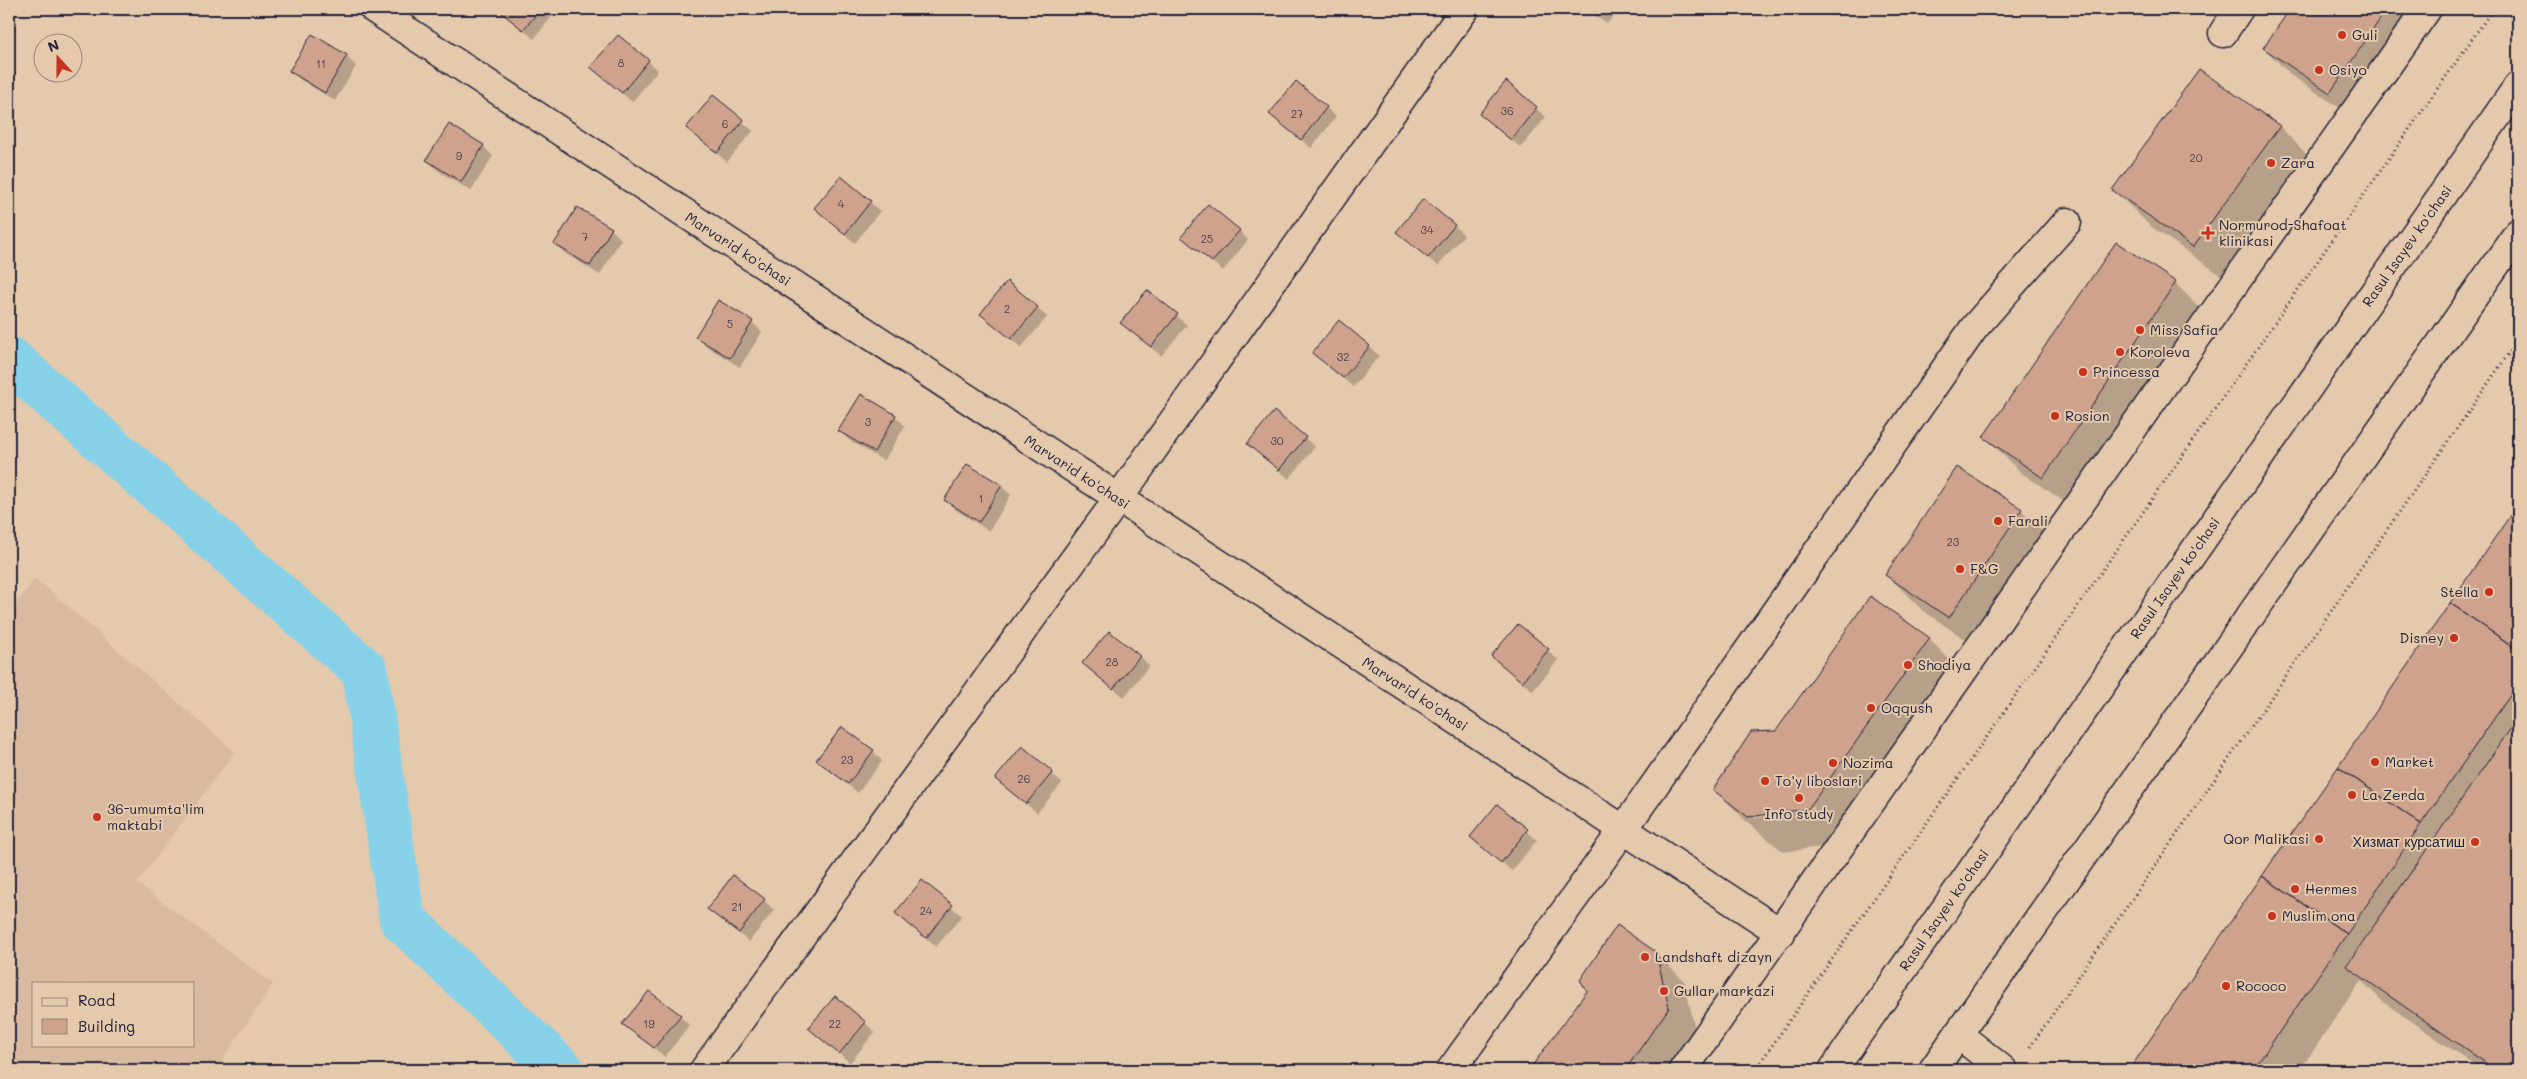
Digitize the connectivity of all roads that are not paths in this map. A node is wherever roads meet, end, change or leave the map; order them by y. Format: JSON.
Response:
{"nodes":[{"id":1,"x":374,"y":9,"type":"edge"},
{"id":2,"x":1465,"y":9,"type":"edge"},
{"id":3,"x":2239,"y":9,"type":"edge"},
{"id":4,"x":2427,"y":9,"type":"edge"},
{"id":5,"x":2224,"y":33,"type":"dead end"},
{"id":6,"x":2518,"y":86,"type":"edge"},
{"id":7,"x":2067,"y":222,"type":"dead end"},
{"id":8,"x":2518,"y":234,"type":"edge"},
{"id":9,"x":1118,"y":500,"type":"junction"},
{"id":10,"x":1623,"y":830,"type":"junction"},
{"id":11,"x":1781,"y":933,"type":"junction"},
{"id":12,"x":1958,"y":1034,"type":"junction"},
{"id":13,"x":704,"y":1070,"type":"edge"},
{"id":14,"x":1450,"y":1070,"type":"edge"},
{"id":15,"x":1683,"y":1070,"type":"edge"},
{"id":16,"x":1832,"y":1070,"type":"edge"},
{"id":17,"x":1933,"y":1070,"type":"edge"},
{"id":18,"x":2003,"y":1070,"type":"edge"}],
"edges":[{"from":1,"to":9,"type":"street","name":"Marvarid ko'chasi"},
{"from":2,"to":9,"type":"street"},
{"from":3,"to":5,"type":"street"},
{"from":4,"to":11,"type":"street"},
{"from":6,"to":16,"type":"street","name":"Rasul Isayev ko'chasi"},
{"from":7,"to":10,"type":"street"},
{"from":8,"to":12,"type":"street"},
{"from":9,"to":10,"type":"street","name":"Marvarid ko'chasi"},
{"from":9,"to":13,"type":"street"},
{"from":10,"to":11,"type":"street","name":"Marvarid ko'chasi"},
{"from":10,"to":14,"type":"street"},
{"from":11,"to":15,"type":"street"},
{"from":12,"to":17,"type":"street"},
{"from":12,"to":18,"type":"street"}]}
